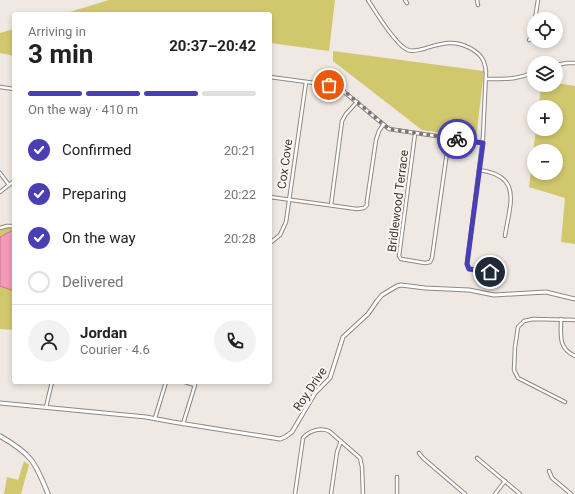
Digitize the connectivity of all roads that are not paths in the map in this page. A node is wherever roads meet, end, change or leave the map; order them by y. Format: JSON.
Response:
{"nodes":[{"id":1,"x":368,"y":0,"type":"edge"},
{"id":2,"x":404,"y":0,"type":"edge"},
{"id":3,"x":477,"y":0,"type":"edge"},
{"id":4,"x":538,"y":0,"type":"edge"},
{"id":5,"x":407,"y":4,"type":"dead end"},
{"id":6,"x":478,"y":5,"type":"dead end"},
{"id":7,"x":536,"y":12,"type":"edge"},
{"id":8,"x":563,"y":64,"type":"edge"},
{"id":9,"x":575,"y":64,"type":"edge"},
{"id":10,"x":527,"y":75,"type":"edge"},
{"id":11,"x":272,"y":77,"type":"edge"},
{"id":12,"x":486,"y":79,"type":"junction"},
{"id":13,"x":306,"y":82,"type":"junction"},
{"id":14,"x":0,"y":87,"type":"edge"},
{"id":15,"x":12,"y":89,"type":"edge"},
{"id":16,"x":357,"y":102,"type":"junction"},
{"id":17,"x":383,"y":125,"type":"junction"},
{"id":18,"x":415,"y":134,"type":"junction"},
{"id":19,"x":449,"y":138,"type":"junction"},
{"id":20,"x":483,"y":143,"type":"junction"},
{"id":21,"x":479,"y":170,"type":"junction"},
{"id":22,"x":0,"y":173,"type":"edge"},
{"id":23,"x":10,"y":185,"type":"joint"},
{"id":24,"x":0,"y":192,"type":"edge"},
{"id":25,"x":272,"y":197,"type":"edge"},
{"id":26,"x":289,"y":199,"type":"junction"},
{"id":27,"x":330,"y":205,"type":"junction"},
{"id":28,"x":12,"y":226,"type":"edge"},
{"id":29,"x":0,"y":228,"type":"edge"},
{"id":30,"x":505,"y":236,"type":"dead end"},
{"id":31,"x":272,"y":241,"type":"edge"},
{"id":32,"x":490,"y":272,"type":"dead end"},
{"id":33,"x":575,"y":299,"type":"edge"},
{"id":34,"x":561,"y":319,"type":"junction"},
{"id":35,"x":575,"y":320,"type":"edge"},
{"id":36,"x":575,"y":356,"type":"edge"},
{"id":37,"x":52,"y":384,"type":"edge"},
{"id":38,"x":165,"y":384,"type":"edge"},
{"id":39,"x":192,"y":384,"type":"edge"},
{"id":40,"x":565,"y":402,"type":"dead end"},
{"id":41,"x":0,"y":403,"type":"edge"},
{"id":42,"x":46,"y":407,"type":"junction"},
{"id":43,"x":155,"y":418,"type":"junction"},
{"id":44,"x":183,"y":424,"type":"junction"},
{"id":45,"x":0,"y":436,"type":"edge"},
{"id":46,"x":341,"y":441,"type":"junction"},
{"id":47,"x":419,"y":453,"type":"dead end"},
{"id":48,"x":477,"y":458,"type":"dead end"},
{"id":49,"x":550,"y":471,"type":"dead end"},
{"id":50,"x":397,"y":477,"type":"dead end"},
{"id":51,"x":505,"y":482,"type":"junction"},
{"id":52,"x":48,"y":494,"type":"edge"},
{"id":53,"x":295,"y":494,"type":"edge"},
{"id":54,"x":331,"y":494,"type":"edge"},
{"id":55,"x":363,"y":494,"type":"edge"},
{"id":56,"x":398,"y":494,"type":"edge"},
{"id":57,"x":465,"y":494,"type":"edge"},
{"id":58,"x":495,"y":494,"type":"edge"},
{"id":59,"x":520,"y":494,"type":"edge"},
{"id":60,"x":571,"y":494,"type":"edge"}],
"edges":[{"from":1,"to":12,"type":"street"},
{"from":2,"to":5,"type":"street"},
{"from":3,"to":6,"type":"street"},
{"from":4,"to":7,"type":"street"},
{"from":8,"to":9,"type":"street"},
{"from":10,"to":12,"type":"street"},
{"from":11,"to":13,"type":"street"},
{"from":12,"to":20,"type":"street"},
{"from":13,"to":16,"type":"street"},
{"from":13,"to":26,"type":"street","name":"Cox Cove"},
{"from":14,"to":15,"type":"street"},
{"from":16,"to":17,"type":"street"},
{"from":16,"to":27,"type":"street"},
{"from":17,"to":18,"type":"street"},
{"from":17,"to":27,"type":"street"},
{"from":18,"to":19,"type":"street"},
{"from":18,"to":19,"type":"street","name":"Bridlewood Terrace"},
{"from":19,"to":20,"type":"street"},
{"from":20,"to":21,"type":"street"},
{"from":21,"to":30,"type":"street"},
{"from":21,"to":32,"type":"street"},
{"from":22,"to":23,"type":"street"},
{"from":23,"to":24,"type":"street"},
{"from":25,"to":26,"type":"street"},
{"from":26,"to":27,"type":"street"},
{"from":26,"to":31,"type":"street","name":"Cox Cove"},
{"from":28,"to":29,"type":"street"},
{"from":33,"to":44,"type":"street","name":"Roy Drive"},
{"from":34,"to":35,"type":"street"},
{"from":34,"to":36,"type":"street"},
{"from":34,"to":40,"type":"street"},
{"from":37,"to":42,"type":"street"},
{"from":38,"to":43,"type":"street"},
{"from":39,"to":44,"type":"street"},
{"from":41,"to":42,"type":"street","name":"Roy Drive"},
{"from":42,"to":43,"type":"street","name":"Roy Drive"},
{"from":43,"to":44,"type":"street","name":"Roy Drive"},
{"from":45,"to":52,"type":"main road"},
{"from":46,"to":53,"type":"street"},
{"from":46,"to":54,"type":"street"},
{"from":46,"to":55,"type":"street"},
{"from":47,"to":57,"type":"street"},
{"from":48,"to":51,"type":"street"},
{"from":49,"to":60,"type":"street"},
{"from":50,"to":56,"type":"street"},
{"from":51,"to":58,"type":"street"},
{"from":51,"to":59,"type":"street"}]}
